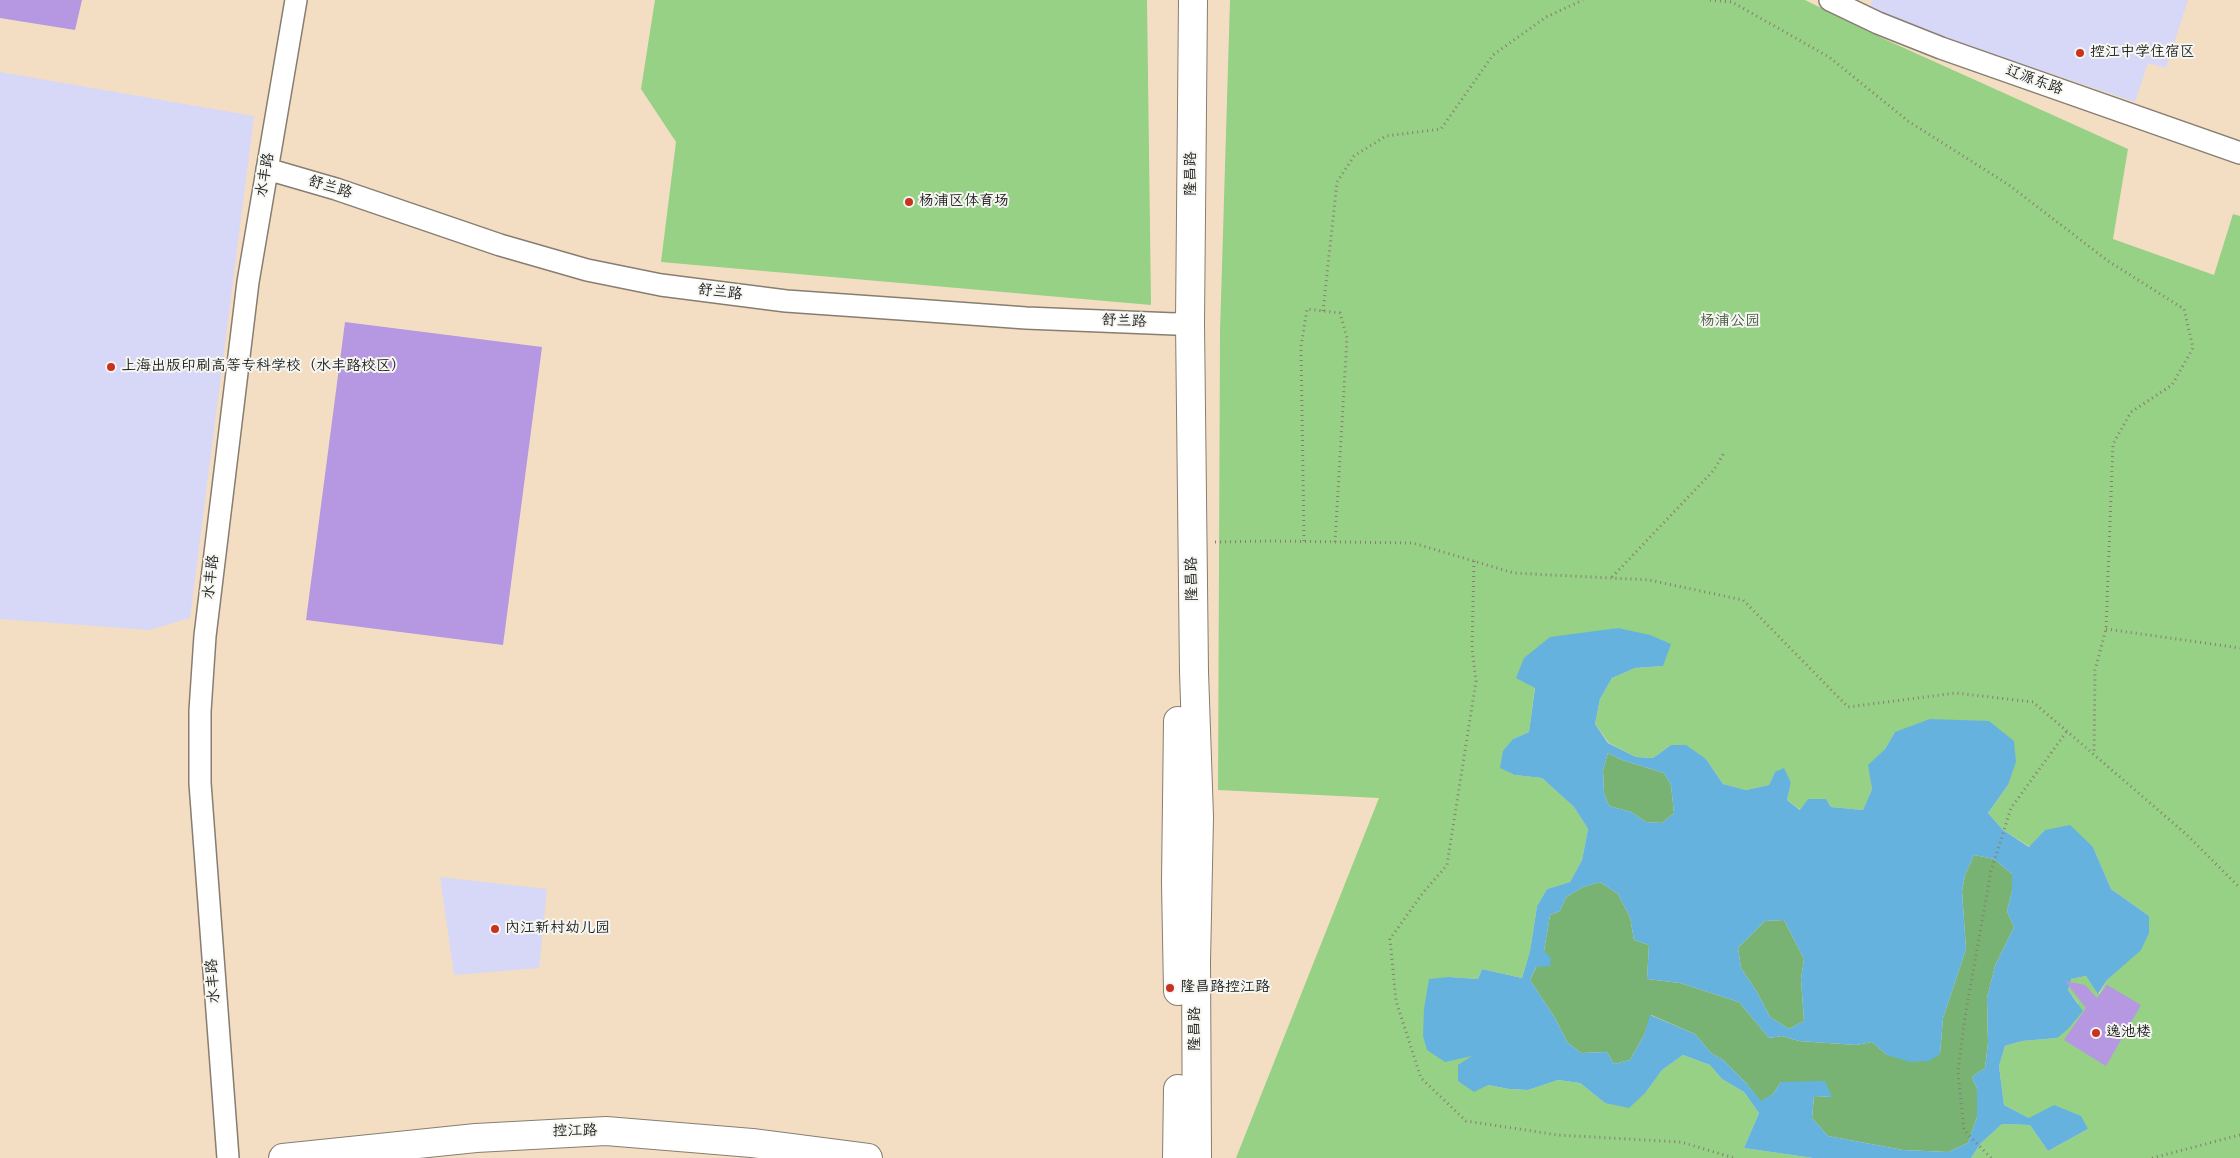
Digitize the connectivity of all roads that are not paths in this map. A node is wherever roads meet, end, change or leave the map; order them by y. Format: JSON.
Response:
{"nodes":[{"id":1,"x":296,"y":0,"type":"edge"},
{"id":2,"x":1174,"y":0,"type":"edge"},
{"id":3,"x":1193,"y":0,"type":"edge"},
{"id":4,"x":1830,"y":0,"type":"edge"},
{"id":5,"x":2240,"y":153,"type":"edge"},
{"id":6,"x":267,"y":169,"type":"junction"},
{"id":7,"x":1183,"y":323,"type":"junction"},
{"id":8,"x":228,"y":1158,"type":"edge"},
{"id":9,"x":283,"y":1158,"type":"edge"},
{"id":10,"x":868,"y":1158,"type":"edge"},
{"id":11,"x":1178,"y":1158,"type":"edge"},
{"id":12,"x":1197,"y":1158,"type":"edge"}],
"edges":[{"from":1,"to":6,"type":"street","name":"水丰路"},
{"from":2,"to":7,"type":"main road","name":"隆昌路"},
{"from":3,"to":7,"type":"main road","name":"隆昌路"},
{"from":4,"to":5,"type":"street","name":"辽源东路"},
{"from":6,"to":7,"type":"street","name":"舒兰路"},
{"from":6,"to":8,"type":"street","name":"水丰路"},
{"from":7,"to":11,"type":"main road","name":"隆昌路"},
{"from":7,"to":12,"type":"main road","name":"隆昌路"},
{"from":9,"to":10,"type":"main road","name":"控江路"}]}
